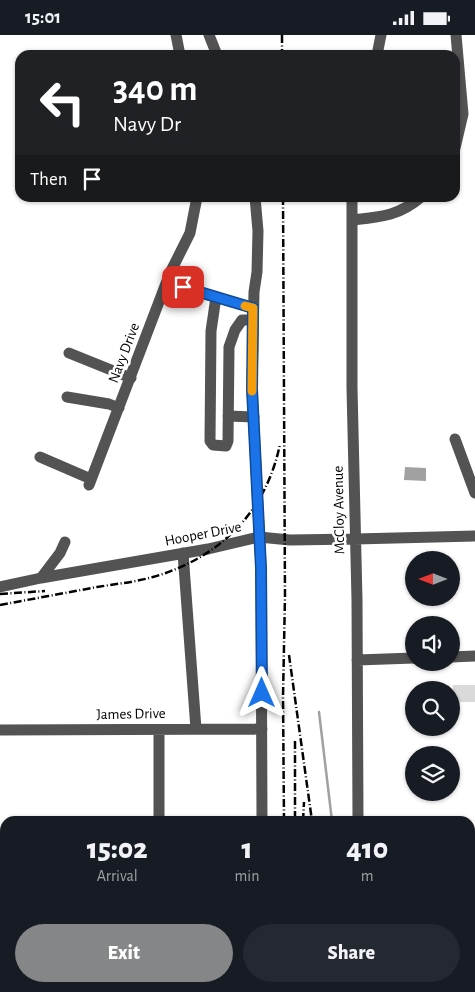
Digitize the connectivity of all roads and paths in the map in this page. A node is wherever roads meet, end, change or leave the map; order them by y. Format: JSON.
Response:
{"nodes":[{"id":1,"x":176,"y":35,"type":"edge"},
{"id":2,"x":209,"y":35,"type":"edge"},
{"id":3,"x":218,"y":35,"type":"edge"},
{"id":4,"x":381,"y":35,"type":"edge"},
{"id":5,"x":456,"y":35,"type":"edge"},
{"id":6,"x":179,"y":50,"type":"edge"},
{"id":7,"x":216,"y":50,"type":"edge"},
{"id":8,"x":219,"y":50,"type":"edge"},
{"id":9,"x":378,"y":50,"type":"edge"},
{"id":10,"x":457,"y":50,"type":"edge"},
{"id":11,"x":460,"y":80,"type":"edge"},
{"id":12,"x":460,"y":127,"type":"edge"},
{"id":13,"x":196,"y":202,"type":"edge"},
{"id":14,"x":255,"y":202,"type":"edge"},
{"id":15,"x":352,"y":202,"type":"edge"},
{"id":16,"x":415,"y":202,"type":"edge"},
{"id":17,"x":352,"y":220,"type":"junction"},
{"id":18,"x":167,"y":283,"type":"junction"},
{"id":19,"x":216,"y":297,"type":"junction"},
{"id":20,"x":253,"y":314,"type":"junction"},
{"id":21,"x":69,"y":353,"type":"dead end"},
{"id":22,"x":131,"y":378,"type":"junction"},
{"id":23,"x":67,"y":397,"type":"dead end"},
{"id":24,"x":120,"y":408,"type":"junction"},
{"id":25,"x":228,"y":416,"type":"junction"},
{"id":26,"x":254,"y":417,"type":"junction"},
{"id":27,"x":455,"y":439,"type":"dead end"},
{"id":28,"x":40,"y":457,"type":"dead end"},
{"id":29,"x":475,"y":493,"type":"edge"},
{"id":30,"x":475,"y":536,"type":"edge"},
{"id":31,"x":259,"y":537,"type":"junction"},
{"id":32,"x":355,"y":539,"type":"junction"},
{"id":33,"x":65,"y":542,"type":"dead end"},
{"id":34,"x":183,"y":553,"type":"junction"},
{"id":35,"x":41,"y":578,"type":"junction"},
{"id":36,"x":0,"y":587,"type":"edge"},
{"id":37,"x":475,"y":656,"type":"edge"},
{"id":38,"x":460,"y":657,"type":"edge"},
{"id":39,"x":405,"y":658,"type":"edge"},
{"id":40,"x":357,"y":660,"type":"junction"},
{"id":41,"x":196,"y":729,"type":"junction"},
{"id":42,"x":262,"y":729,"type":"junction"},
{"id":43,"x":0,"y":730,"type":"edge"},
{"id":44,"x":158,"y":730,"type":"junction"},
{"id":45,"x":159,"y":816,"type":"edge"},
{"id":46,"x":262,"y":816,"type":"edge"},
{"id":47,"x":358,"y":816,"type":"edge"}],
"edges":[{"from":1,"to":6,"type":"street"},
{"from":2,"to":7,"type":"street"},
{"from":3,"to":8,"type":"street"},
{"from":4,"to":9,"type":"street"},
{"from":5,"to":10,"type":"street"},
{"from":11,"to":12,"type":"street"},
{"from":13,"to":18,"type":"street","name":"Navy Drive"},
{"from":14,"to":20,"type":"street"},
{"from":15,"to":17,"type":"street","name":"McCloy Avenue"},
{"from":16,"to":17,"type":"street"},
{"from":17,"to":32,"type":"street","name":"McCloy Avenue"},
{"from":18,"to":19,"type":"street"},
{"from":18,"to":22,"type":"street","name":"Navy Drive"},
{"from":19,"to":20,"type":"street"},
{"from":19,"to":25,"type":"street"},
{"from":20,"to":25,"type":"street"},
{"from":20,"to":26,"type":"street"},
{"from":21,"to":22,"type":"street"},
{"from":22,"to":24,"type":"street","name":"Navy Drive"},
{"from":23,"to":24,"type":"street"},
{"from":24,"to":28,"type":"street","name":"Navy Drive"},
{"from":25,"to":26,"type":"street"},
{"from":26,"to":31,"type":"street"},
{"from":27,"to":29,"type":"street"},
{"from":30,"to":32,"type":"street","name":"Hooper Drive"},
{"from":31,"to":32,"type":"street","name":"Hooper Drive"},
{"from":31,"to":34,"type":"street","name":"Hooper Drive"},
{"from":31,"to":42,"type":"street"},
{"from":32,"to":40,"type":"street","name":"McCloy Avenue"},
{"from":33,"to":35,"type":"street"},
{"from":34,"to":35,"type":"street","name":"Hooper Drive"},
{"from":34,"to":41,"type":"street"},
{"from":35,"to":36,"type":"street","name":"Hooper Drive"},
{"from":37,"to":38,"type":"street"},
{"from":39,"to":40,"type":"street"},
{"from":40,"to":47,"type":"street","name":"McCloy Avenue"},
{"from":41,"to":42,"type":"street","name":"James Drive"},
{"from":41,"to":44,"type":"street","name":"James Drive"},
{"from":42,"to":46,"type":"street"},
{"from":43,"to":44,"type":"street","name":"James Drive"},
{"from":44,"to":45,"type":"street"}]}
